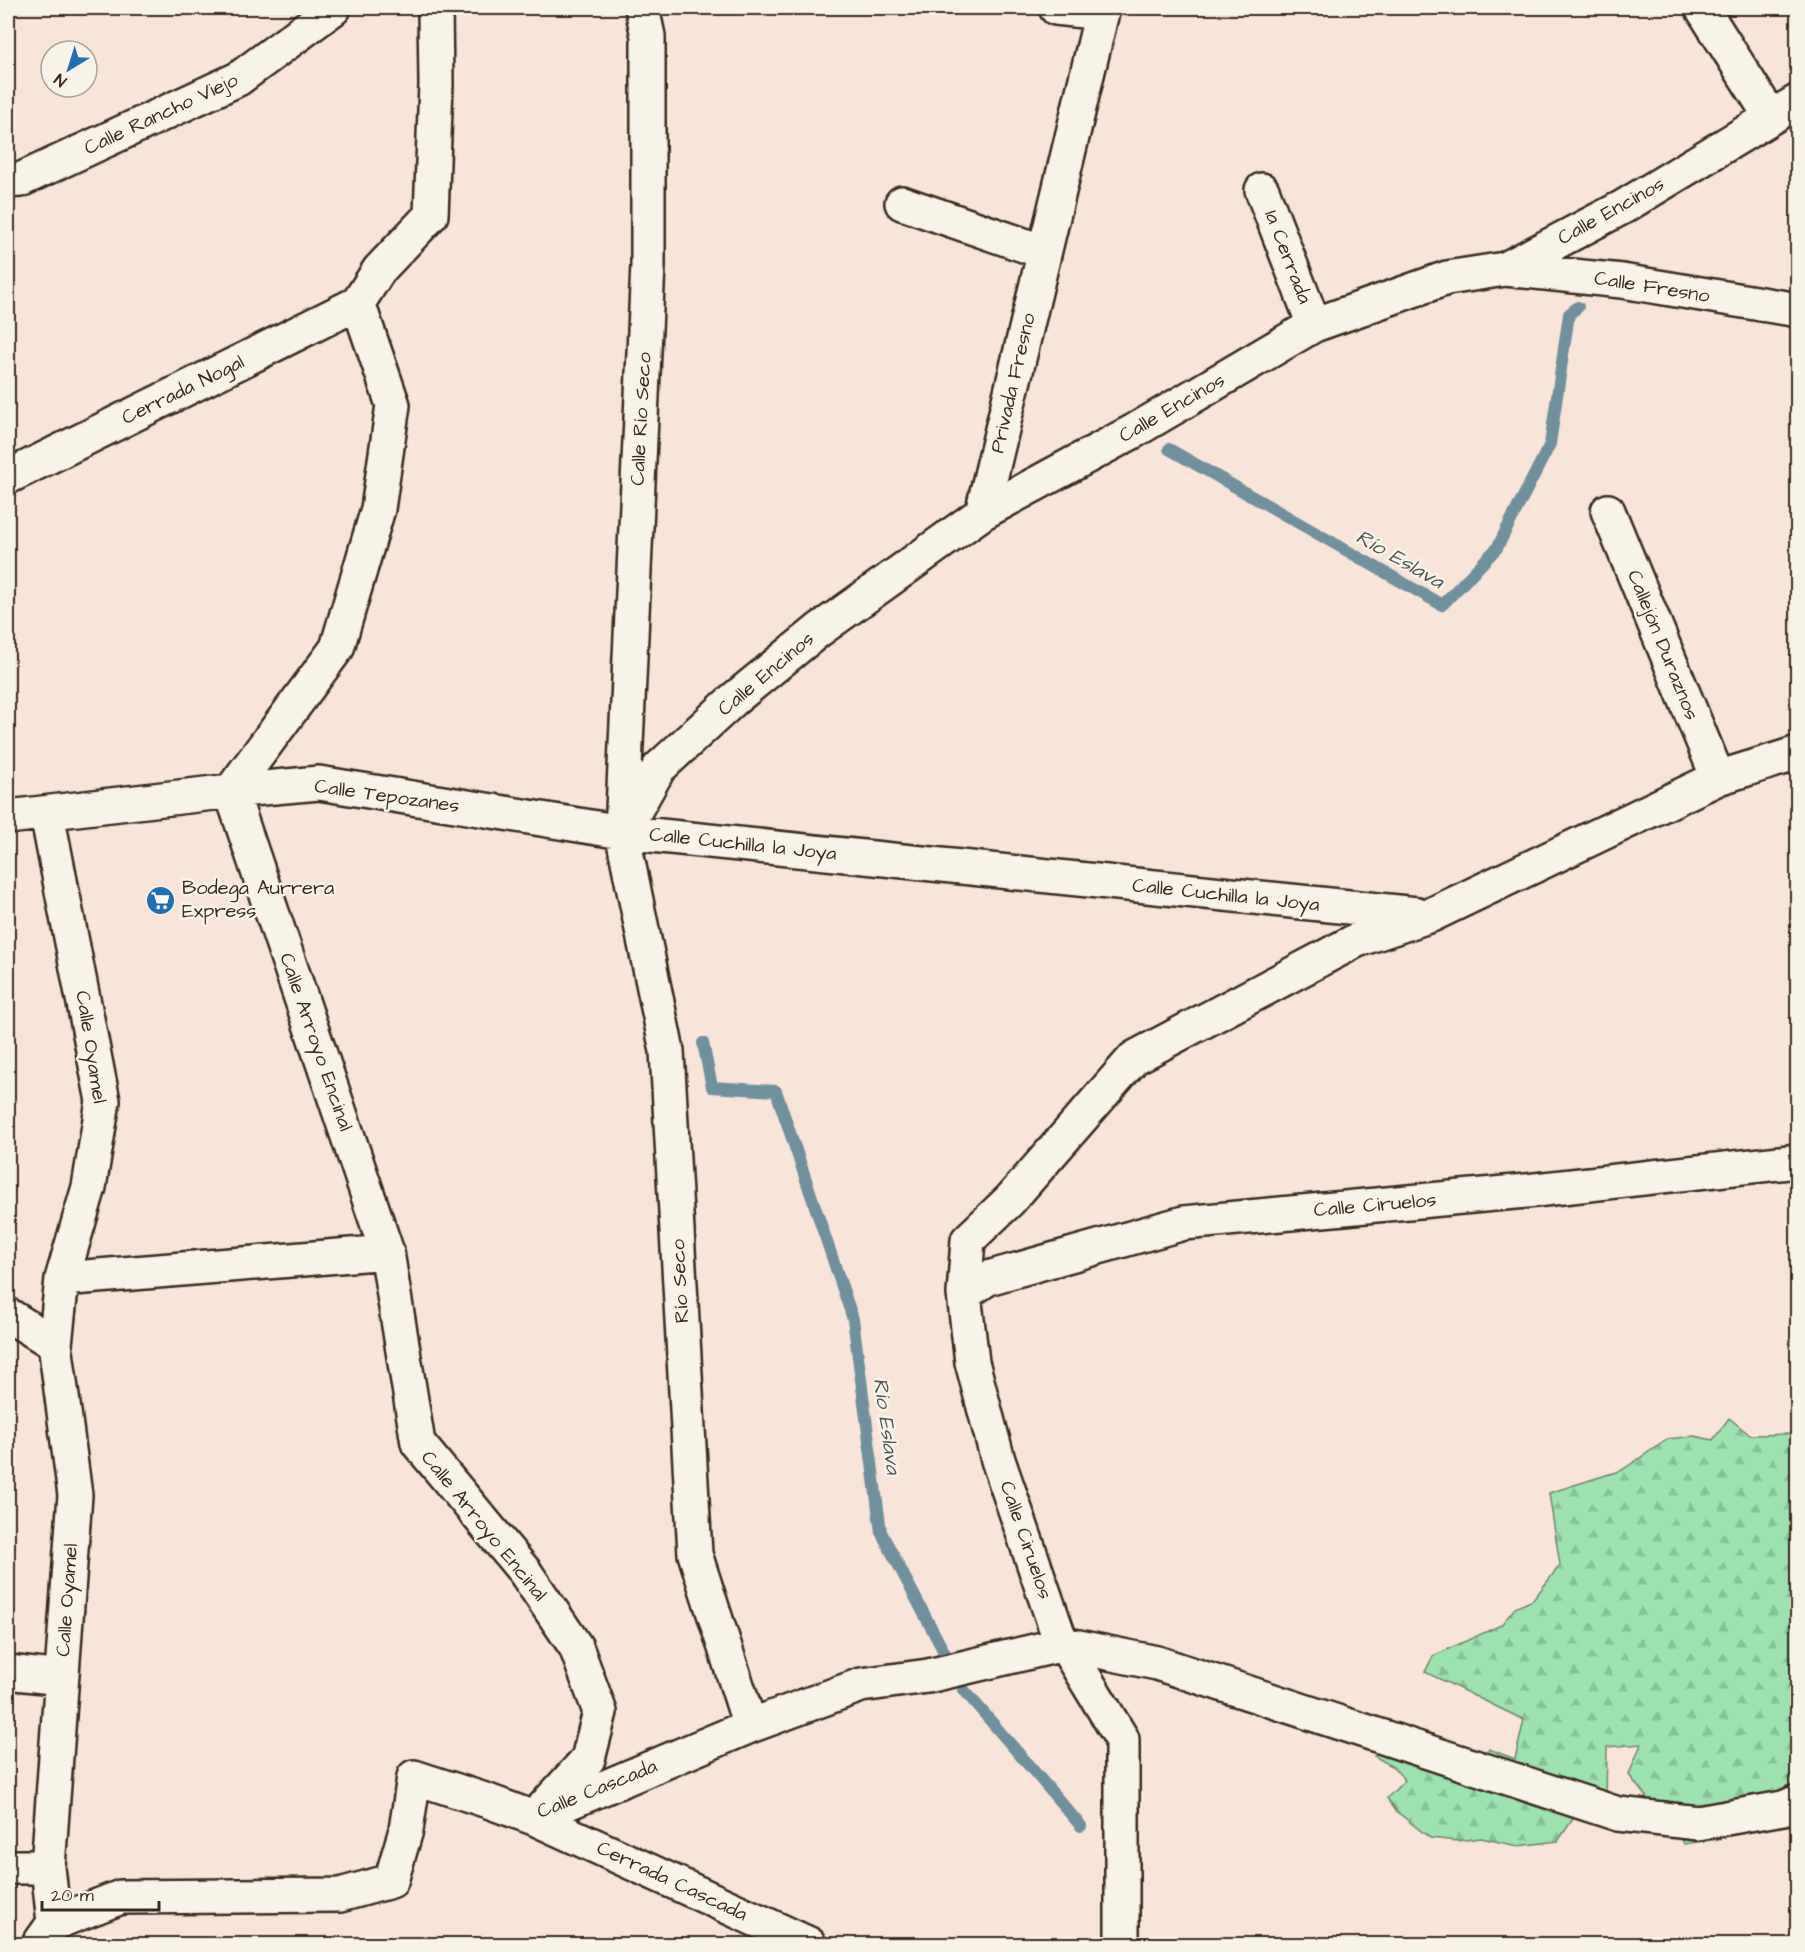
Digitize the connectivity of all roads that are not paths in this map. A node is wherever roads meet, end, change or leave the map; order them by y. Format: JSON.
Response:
{"nodes":[{"id":1,"x":334,"y":8,"type":"edge"},
{"id":2,"x":435,"y":8,"type":"edge"},
{"id":3,"x":642,"y":8,"type":"edge"},
{"id":4,"x":1056,"y":8,"type":"edge"},
{"id":5,"x":1702,"y":8,"type":"edge"},
{"id":6,"x":1102,"y":10,"type":"edge"},
{"id":7,"x":1784,"y":109,"type":"edge"},
{"id":8,"x":8,"y":181,"type":"edge"},
{"id":9,"x":1262,"y":190,"type":"dead end"},
{"id":10,"x":902,"y":203,"type":"dead end"},
{"id":11,"x":1044,"y":252,"type":"junction"},
{"id":12,"x":1505,"y":269,"type":"junction"},
{"id":13,"x":358,"y":303,"type":"junction"},
{"id":14,"x":1797,"y":310,"type":"edge"},
{"id":15,"x":1314,"y":325,"type":"junction"},
{"id":16,"x":8,"y":477,"type":"edge"},
{"id":17,"x":1608,"y":511,"type":"dead end"},
{"id":18,"x":982,"y":513,"type":"junction"},
{"id":19,"x":1797,"y":753,"type":"edge"},
{"id":20,"x":1718,"y":778,"type":"junction"},
{"id":21,"x":231,"y":791,"type":"junction"},
{"id":22,"x":47,"y":814,"type":"junction"},
{"id":23,"x":8,"y":818,"type":"edge"},
{"id":24,"x":622,"y":832,"type":"junction"},
{"id":25,"x":1431,"y":915,"type":"junction"},
{"id":26,"x":1797,"y":1161,"type":"edge"},
{"id":27,"x":387,"y":1252,"type":"junction"},
{"id":28,"x":62,"y":1279,"type":"junction"},
{"id":29,"x":964,"y":1294,"type":"junction"},
{"id":30,"x":8,"y":1316,"type":"edge"},
{"id":31,"x":55,"y":1344,"type":"junction"},
{"id":32,"x":1064,"y":1644,"type":"junction"},
{"id":33,"x":8,"y":1672,"type":"edge"},
{"id":34,"x":61,"y":1678,"type":"junction"},
{"id":35,"x":750,"y":1726,"type":"junction"},
{"id":36,"x":1797,"y":1802,"type":"edge"},
{"id":37,"x":534,"y":1818,"type":"junction"},
{"id":38,"x":8,"y":1867,"type":"edge"},
{"id":39,"x":48,"y":1867,"type":"junction"},
{"id":40,"x":47,"y":1934,"type":"edge"},
{"id":41,"x":809,"y":1944,"type":"edge"},
{"id":42,"x":1122,"y":1944,"type":"edge"}],
"edges":[{"from":1,"to":8,"type":"street","name":"Calle Rancho Viejo"},
{"from":2,"to":13,"type":"street"},
{"from":3,"to":24,"type":"street","name":"Calle Río Seco"},
{"from":4,"to":6,"type":"street"},
{"from":5,"to":7,"type":"street"},
{"from":6,"to":11,"type":"street","name":"Privada Fresno"},
{"from":7,"to":12,"type":"street","name":"Calle Encinos"},
{"from":9,"to":15,"type":"street","name":"1a Cerrada"},
{"from":10,"to":11,"type":"street"},
{"from":11,"to":18,"type":"street","name":"Privada Fresno"},
{"from":12,"to":14,"type":"street","name":"Calle Fresno"},
{"from":12,"to":15,"type":"street","name":"Calle Encinos"},
{"from":13,"to":16,"type":"street","name":"Cerrada Nogal"},
{"from":13,"to":21,"type":"street"},
{"from":15,"to":18,"type":"street","name":"Calle Encinos"},
{"from":17,"to":20,"type":"street","name":"Callejón Duraznos"},
{"from":18,"to":24,"type":"street","name":"Calle Encinos"},
{"from":19,"to":20,"type":"street"},
{"from":20,"to":25,"type":"street"},
{"from":21,"to":22,"type":"street","name":"Calle Tepozanes"},
{"from":21,"to":24,"type":"street","name":"Calle Tepozanes"},
{"from":21,"to":27,"type":"street","name":"Calle Arroyo Encinal"},
{"from":22,"to":23,"type":"street","name":"Calle Tepozanes"},
{"from":22,"to":28,"type":"street","name":"Calle Oyamel"},
{"from":24,"to":25,"type":"street","name":"Calle Cuchilla la Joya"},
{"from":24,"to":35,"type":"street","name":"Río Seco"},
{"from":25,"to":29,"type":"street","name":"Calle Ciruelos"},
{"from":26,"to":29,"type":"street","name":"Calle Ciruelos"},
{"from":27,"to":28,"type":"street"},
{"from":27,"to":37,"type":"street","name":"Calle Arroyo Encinal"},
{"from":28,"to":31,"type":"street","name":"Calle Oyamel"},
{"from":29,"to":32,"type":"street","name":"Calle Ciruelos"},
{"from":30,"to":31,"type":"street"},
{"from":31,"to":34,"type":"street","name":"Calle Oyamel"},
{"from":32,"to":35,"type":"street","name":"Calle Cascada"},
{"from":32,"to":36,"type":"street"},
{"from":32,"to":42,"type":"street","name":"Calle Ciruelos"},
{"from":33,"to":34,"type":"street"},
{"from":34,"to":39,"type":"street","name":"Calle Oyamel"},
{"from":35,"to":37,"type":"street","name":"Calle Cascada"},
{"from":37,"to":40,"type":"street","name":"Calle Cascada"},
{"from":37,"to":41,"type":"street","name":"Cerrada Cascada"},
{"from":38,"to":39,"type":"street"},
{"from":39,"to":40,"type":"street","name":"Calle Oyamel"}]}
